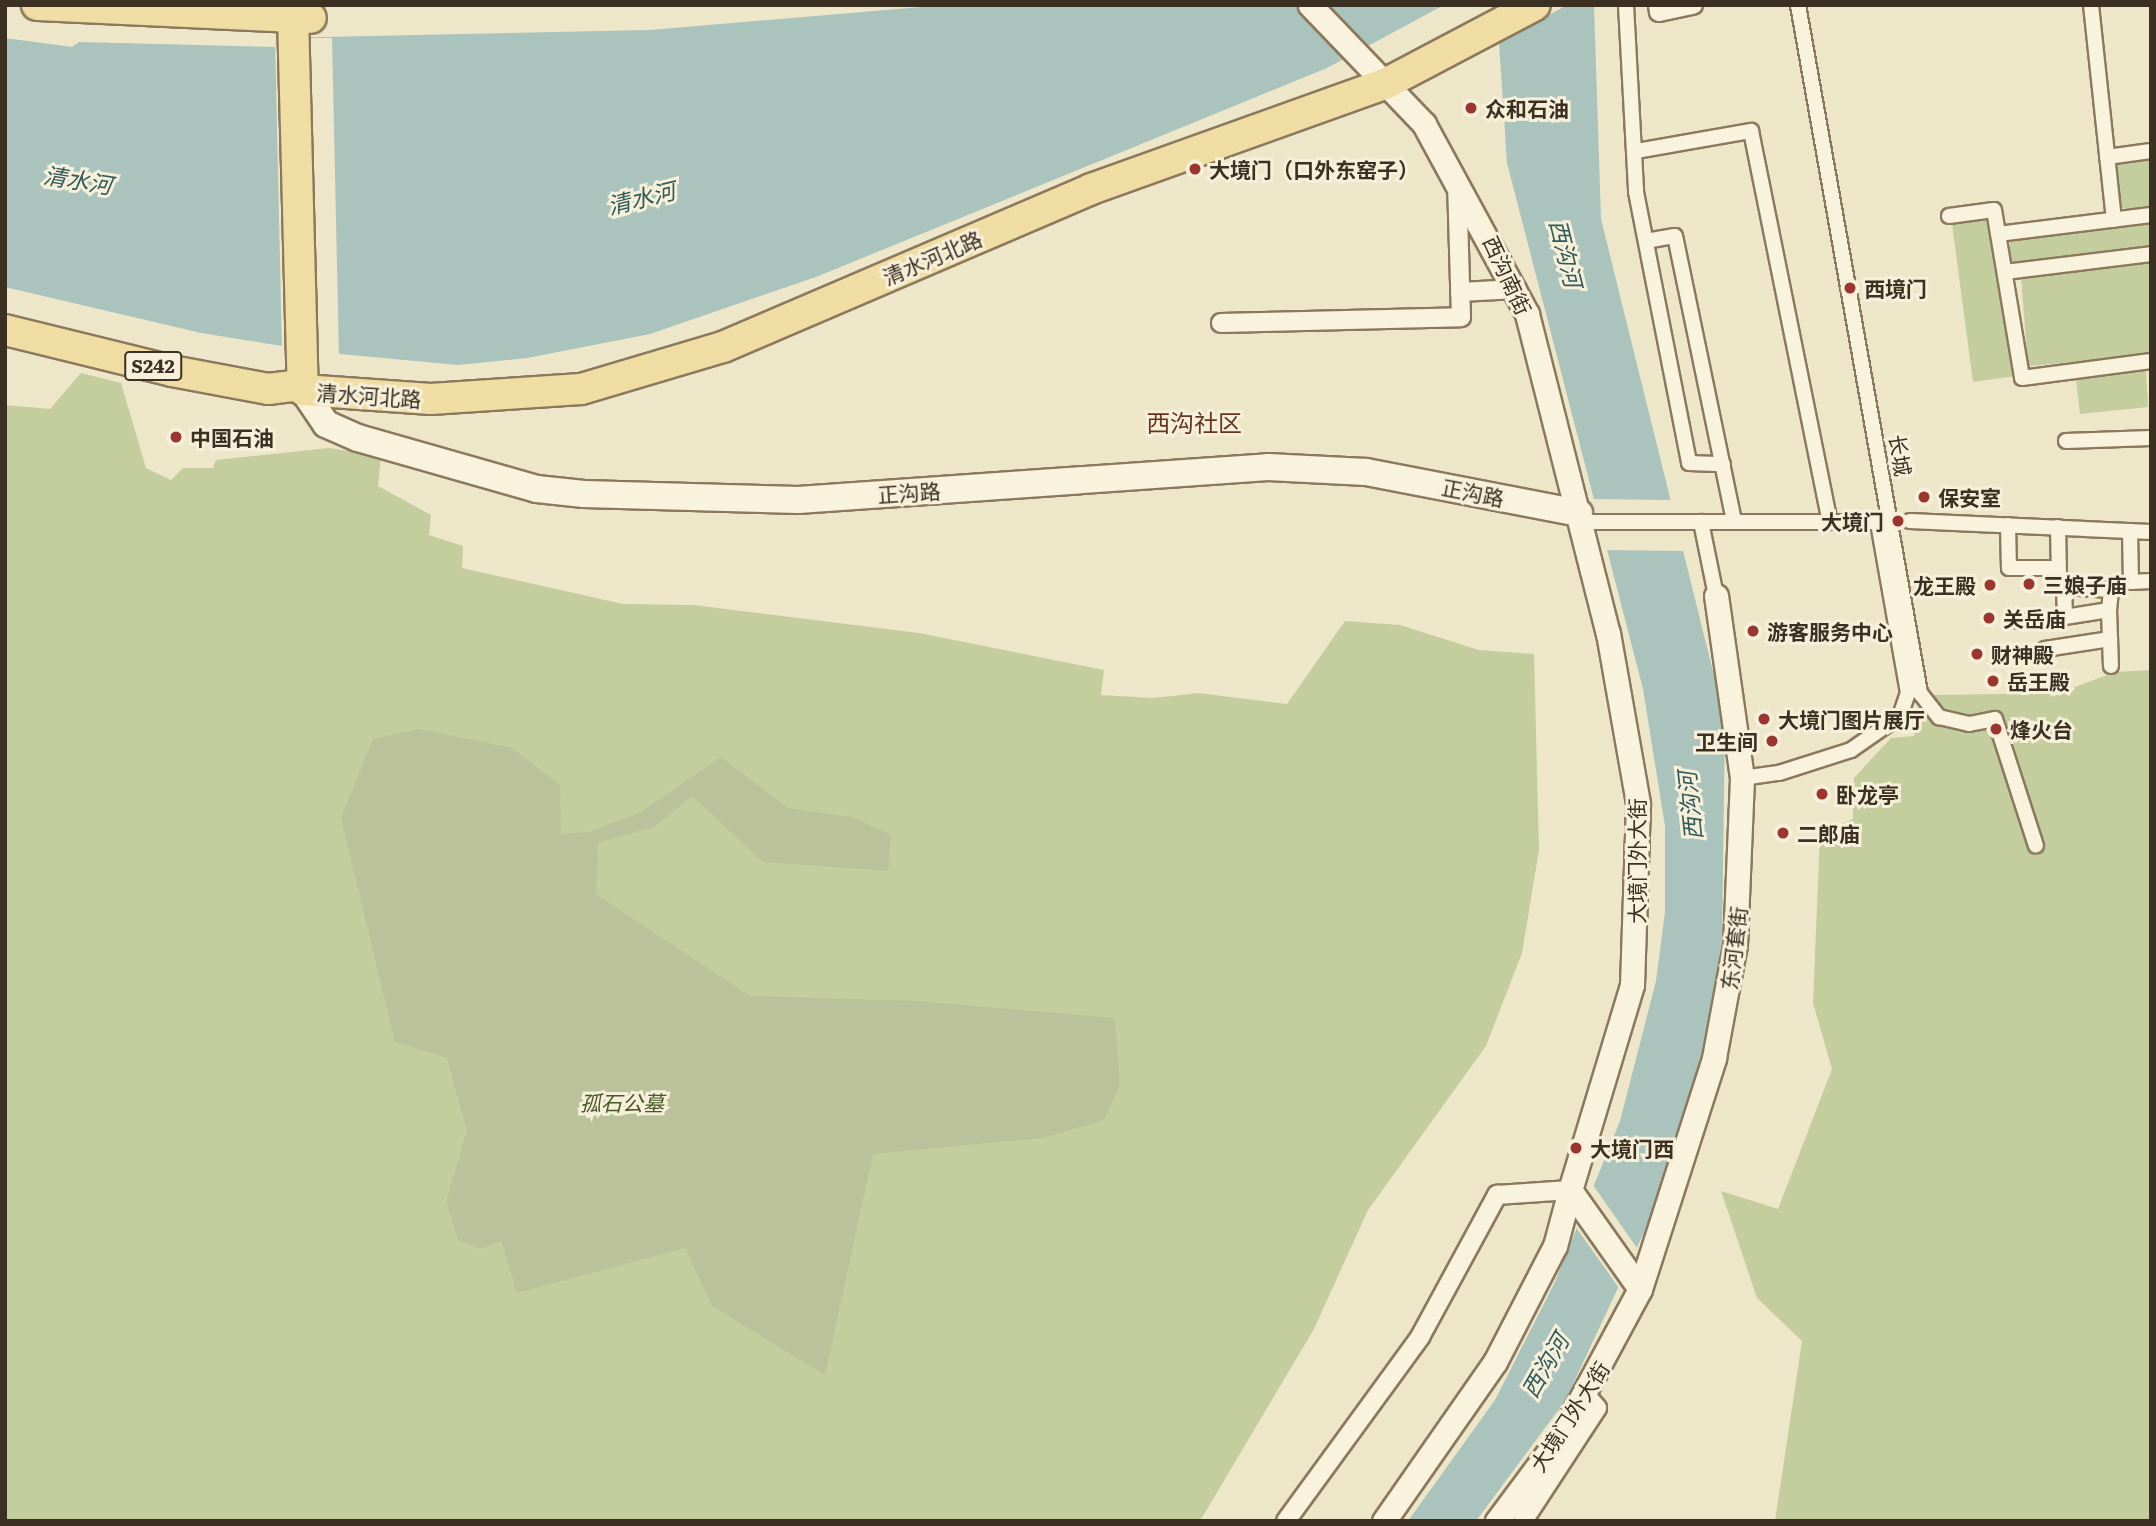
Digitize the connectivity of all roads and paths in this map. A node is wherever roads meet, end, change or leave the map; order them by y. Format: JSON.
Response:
{"nodes":[{"id":1,"x":37,"y":5,"type":"edge"},
{"id":2,"x":1310,"y":5,"type":"edge"},
{"id":3,"x":1535,"y":5,"type":"edge"},
{"id":4,"x":1626,"y":5,"type":"edge"},
{"id":5,"x":1658,"y":5,"type":"edge"},
{"id":6,"x":1693,"y":5,"type":"edge"},
{"id":7,"x":1798,"y":5,"type":"edge"},
{"id":8,"x":2091,"y":5,"type":"edge"},
{"id":9,"x":1491,"y":16,"type":"edge"},
{"id":10,"x":298,"y":19,"type":"edge"},
{"id":11,"x":1375,"y":72,"type":"junction"},
{"id":12,"x":2151,"y":150,"type":"edge"},
{"id":13,"x":1637,"y":151,"type":"junction"},
{"id":14,"x":2107,"y":157,"type":"junction"},
{"id":15,"x":1457,"y":177,"type":"junction"},
{"id":16,"x":2151,"y":215,"type":"edge"},
{"id":17,"x":1949,"y":216,"type":"dead end"},
{"id":18,"x":2114,"y":220,"type":"junction"},
{"id":19,"x":1998,"y":234,"type":"junction"},
{"id":20,"x":1646,"y":241,"type":"junction"},
{"id":21,"x":2151,"y":254,"type":"edge"},
{"id":22,"x":2005,"y":272,"type":"junction"},
{"id":23,"x":1517,"y":289,"type":"junction"},
{"id":24,"x":1461,"y":292,"type":"junction"},
{"id":25,"x":1221,"y":323,"type":"dead end"},
{"id":26,"x":5,"y":330,"type":"edge"},
{"id":27,"x":2151,"y":361,"type":"edge"},
{"id":28,"x":310,"y":375,"type":"junction"},
{"id":29,"x":2151,"y":438,"type":"edge"},
{"id":30,"x":2066,"y":441,"type":"dead end"},
{"id":31,"x":1723,"y":464,"type":"junction"},
{"id":32,"x":1580,"y":512,"type":"junction"},
{"id":33,"x":1701,"y":522,"type":"junction"},
{"id":34,"x":1830,"y":522,"type":"junction"},
{"id":35,"x":1910,"y":522,"type":"dead end"},
{"id":36,"x":1734,"y":523,"type":"junction"},
{"id":37,"x":2008,"y":525,"type":"junction"},
{"id":38,"x":2057,"y":527,"type":"junction"},
{"id":39,"x":2130,"y":531,"type":"junction"},
{"id":40,"x":2151,"y":532,"type":"edge"},
{"id":41,"x":2059,"y":568,"type":"junction"},
{"id":42,"x":2131,"y":582,"type":"junction"},
{"id":43,"x":2151,"y":582,"type":"edge"},
{"id":44,"x":2064,"y":587,"type":"junction"},
{"id":45,"x":2111,"y":590,"type":"junction"},
{"id":46,"x":1716,"y":596,"type":"joint"},
{"id":47,"x":2109,"y":610,"type":"junction"},
{"id":48,"x":2065,"y":616,"type":"junction"},
{"id":49,"x":2019,"y":621,"type":"dead end"},
{"id":50,"x":2110,"y":639,"type":"junction"},
{"id":51,"x":2045,"y":649,"type":"dead end"},
{"id":52,"x":2111,"y":666,"type":"dead end"},
{"id":53,"x":1742,"y":778,"type":"junction"},
{"id":54,"x":2036,"y":846,"type":"dead end"},
{"id":55,"x":1577,"y":1199,"type":"junction"},
{"id":56,"x":1640,"y":1289,"type":"junction"},
{"id":57,"x":1586,"y":1394,"type":"junction"},
{"id":58,"x":1286,"y":1521,"type":"edge"},
{"id":59,"x":1384,"y":1521,"type":"edge"},
{"id":60,"x":1497,"y":1521,"type":"edge"},
{"id":61,"x":1523,"y":1521,"type":"edge"}],
"edges":[{"from":1,"to":10,"type":"main road"},
{"from":2,"to":11,"type":"street","name":"西沟南街"},
{"from":3,"to":9,"type":"main road","name":"清水河北路"},
{"from":4,"to":13,"type":"street"},
{"from":5,"to":6,"type":"street"},
{"from":7,"to":54,"type":"street","name":"长城"},
{"from":8,"to":14,"type":"street"},
{"from":9,"to":11,"type":"main road","name":"清水河北路"},
{"from":10,"to":28,"type":"main road"},
{"from":11,"to":15,"type":"street","name":"西沟南街"},
{"from":11,"to":28,"type":"main road","name":"清水河北路"},
{"from":12,"to":14,"type":"street"},
{"from":13,"to":20,"type":"street"},
{"from":13,"to":34,"type":"street"},
{"from":14,"to":18,"type":"street"},
{"from":15,"to":23,"type":"street","name":"西沟南街"},
{"from":15,"to":24,"type":"street"},
{"from":16,"to":18,"type":"street"},
{"from":17,"to":19,"type":"street"},
{"from":18,"to":19,"type":"street"},
{"from":19,"to":22,"type":"street"},
{"from":20,"to":31,"type":"street"},
{"from":20,"to":31,"type":"street"},
{"from":21,"to":22,"type":"street"},
{"from":22,"to":27,"type":"street"},
{"from":23,"to":24,"type":"street"},
{"from":23,"to":32,"type":"street","name":"西沟南街"},
{"from":24,"to":25,"type":"street"},
{"from":26,"to":28,"type":"main road","number":"S242"},
{"from":28,"to":32,"type":"main road","name":"正沟路"},
{"from":29,"to":30,"type":"street"},
{"from":31,"to":36,"type":"street"},
{"from":32,"to":33,"type":"street"},
{"from":32,"to":55,"type":"street","name":"大境门外大街"},
{"from":33,"to":36,"type":"street"},
{"from":33,"to":46,"type":"street"},
{"from":34,"to":36,"type":"street"},
{"from":34,"to":53,"type":"street"},
{"from":35,"to":37,"type":"street"},
{"from":37,"to":38,"type":"street"},
{"from":37,"to":41,"type":"street"},
{"from":38,"to":39,"type":"street"},
{"from":38,"to":41,"type":"street"},
{"from":39,"to":40,"type":"street"},
{"from":39,"to":42,"type":"street"},
{"from":41,"to":44,"type":"street"},
{"from":42,"to":43,"type":"street"},
{"from":42,"to":45,"type":"street"},
{"from":44,"to":45,"type":"street"},
{"from":44,"to":48,"type":"street"},
{"from":45,"to":47,"type":"street"},
{"from":46,"to":53,"type":"street","name":"东河套街"},
{"from":47,"to":48,"type":"street"},
{"from":47,"to":50,"type":"street"},
{"from":48,"to":49,"type":"street"},
{"from":50,"to":51,"type":"street"},
{"from":50,"to":52,"type":"street"},
{"from":53,"to":56,"type":"street","name":"东河套街"},
{"from":55,"to":56,"type":"street"},
{"from":55,"to":58,"type":"street"},
{"from":55,"to":59,"type":"street","name":"大境门外大街"},
{"from":56,"to":57,"type":"street","name":"大境门外大街"},
{"from":57,"to":60,"type":"street","name":"大境门外大街"},
{"from":57,"to":61,"type":"street"}]}
